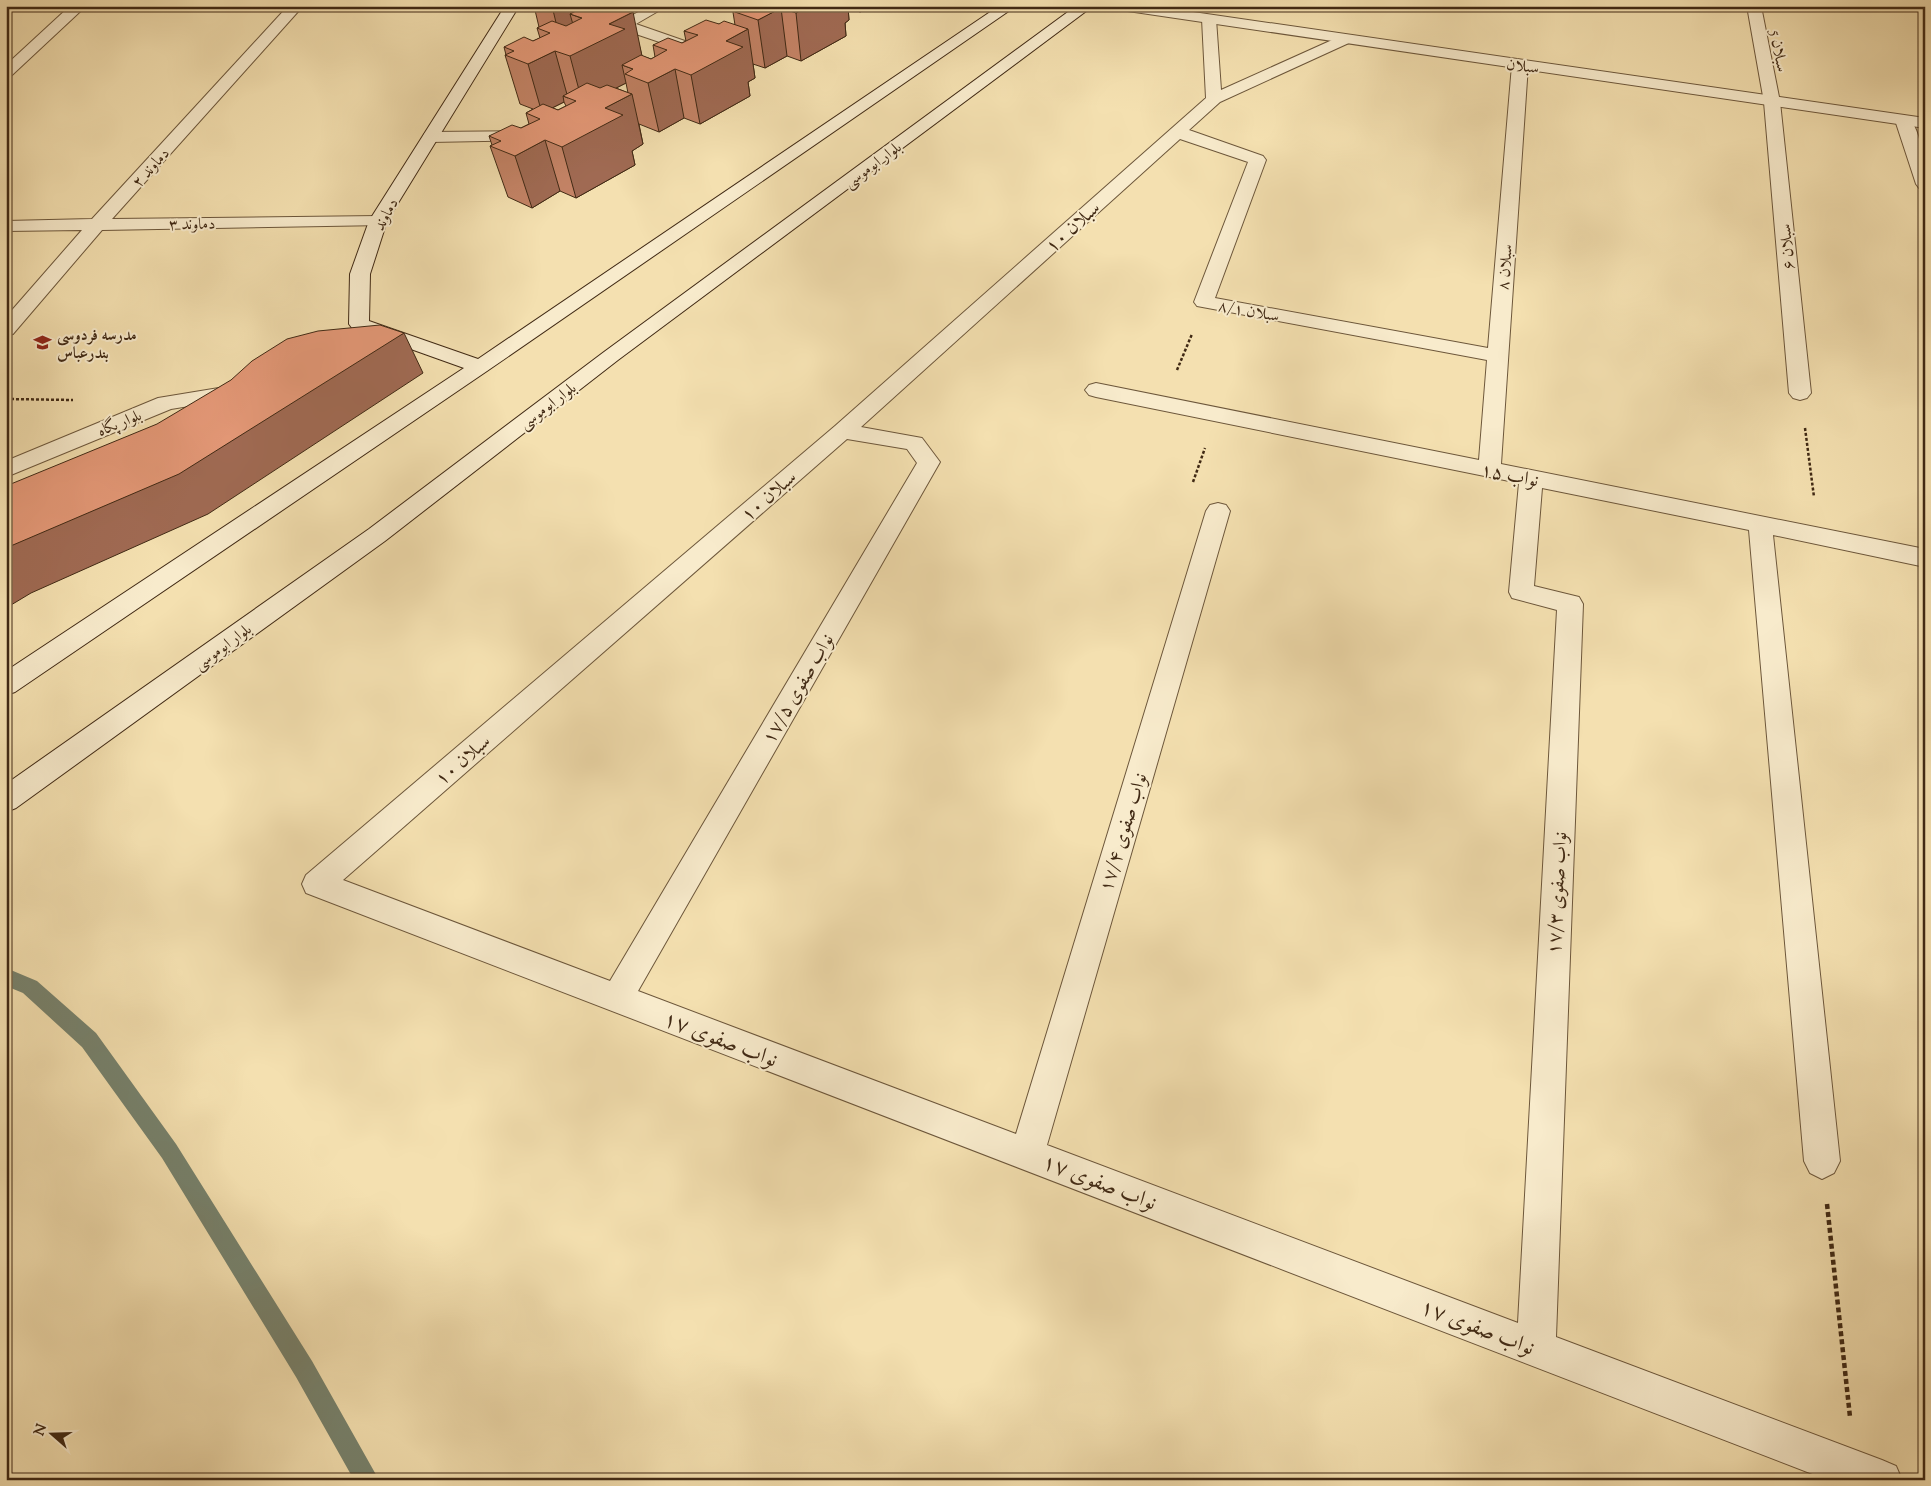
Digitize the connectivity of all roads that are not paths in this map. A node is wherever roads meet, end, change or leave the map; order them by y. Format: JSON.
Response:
{"nodes":[{"id":1,"x":79,"y":6,"type":"edge"},
{"id":2,"x":296,"y":6,"type":"edge"},
{"id":3,"x":512,"y":6,"type":"edge"},
{"id":4,"x":660,"y":6,"type":"edge"},
{"id":5,"x":1008,"y":6,"type":"edge"},
{"id":6,"x":1086,"y":6,"type":"edge"},
{"id":7,"x":1121,"y":6,"type":"edge"},
{"id":8,"x":1224,"y":6,"type":"edge"},
{"id":9,"x":1754,"y":6,"type":"edge"},
{"id":10,"x":1209,"y":19,"type":"junction"},
{"id":11,"x":623,"y":25,"type":"junction"},
{"id":12,"x":1346,"y":39,"type":"junction"},
{"id":13,"x":588,"y":43,"type":"edge"},
{"id":14,"x":689,"y":62,"type":"edge"},
{"id":15,"x":1520,"y":65,"type":"junction"},
{"id":16,"x":6,"y":73,"type":"edge"},
{"id":17,"x":1214,"y":99,"type":"junction"},
{"id":18,"x":1772,"y":102,"type":"junction"},
{"id":19,"x":1903,"y":120,"type":"junction"},
{"id":20,"x":1925,"y":123,"type":"edge"},
{"id":21,"x":1177,"y":132,"type":"junction"},
{"id":22,"x":544,"y":134,"type":"edge"},
{"id":23,"x":431,"y":137,"type":"junction"},
{"id":24,"x":1925,"y":184,"type":"edge"},
{"id":25,"x":378,"y":221,"type":"junction"},
{"id":26,"x":97,"y":225,"type":"junction"},
{"id":27,"x":6,"y":226,"type":"edge"},
{"id":28,"x":6,"y":330,"type":"edge"},
{"id":29,"x":1497,"y":356,"type":"junction"},
{"id":30,"x":480,"y":367,"type":"junction"},
{"id":31,"x":1096,"y":390,"type":"dead end"},
{"id":32,"x":1800,"y":392,"type":"road end"},
{"id":33,"x":210,"y":416,"type":"edge"},
{"id":34,"x":843,"y":431,"type":"junction"},
{"id":35,"x":6,"y":470,"type":"edge"},
{"id":36,"x":1489,"y":470,"type":"junction"},
{"id":37,"x":1531,"y":478,"type":"junction"},
{"id":38,"x":1218,"y":511,"type":"road end"},
{"id":39,"x":1760,"y":524,"type":"junction"},
{"id":40,"x":1925,"y":558,"type":"edge"},
{"id":41,"x":6,"y":686,"type":"edge"},
{"id":42,"x":6,"y":800,"type":"edge"},
{"id":43,"x":317,"y":884,"type":"joint"},
{"id":44,"x":617,"y":998,"type":"junction"},
{"id":45,"x":1027,"y":1154,"type":"junction"},
{"id":46,"x":1822,"y":1161,"type":"road end"},
{"id":47,"x":1536,"y":1347,"type":"junction"},
{"id":48,"x":1869,"y":1475,"type":"edge"}],
"edges":[{"from":1,"to":16,"type":"street"},
{"from":2,"to":26,"type":"street","name":"دماوند ۲"},
{"from":3,"to":23,"type":"street","name":"دماوند"},
{"from":4,"to":11,"type":"street"},
{"from":5,"to":30,"type":"street"},
{"from":6,"to":42,"type":"street","name":"بلوار ابوموسی"},
{"from":7,"to":10,"type":"street","name":"سبلان"},
{"from":8,"to":10,"type":"street"},
{"from":9,"to":18,"type":"street","name":"سبلان 5"},
{"from":10,"to":12,"type":"street","name":"سبلان"},
{"from":10,"to":17,"type":"street"},
{"from":11,"to":13,"type":"street"},
{"from":11,"to":14,"type":"street"},
{"from":12,"to":15,"type":"street","name":"سبلان"},
{"from":12,"to":17,"type":"street","name":"سبلان ۱۰"},
{"from":15,"to":18,"type":"street","name":"سبلان"},
{"from":15,"to":29,"type":"street","name":"سبلان ۸"},
{"from":17,"to":21,"type":"street","name":"سبلان ۱۰"},
{"from":18,"to":19,"type":"street","name":"سبلان"},
{"from":18,"to":32,"type":"street","name":"سبلان ۶"},
{"from":19,"to":20,"type":"street","name":"سبلان"},
{"from":19,"to":24,"type":"street"},
{"from":21,"to":29,"type":"street","name":"سبلان ۸/۱"},
{"from":21,"to":34,"type":"street","name":"سبلان ۱۰"},
{"from":22,"to":23,"type":"street"},
{"from":23,"to":25,"type":"street","name":"دماوند"},
{"from":25,"to":26,"type":"street","name":"دماوند ۳"},
{"from":25,"to":30,"type":"street","name":"دماوند"},
{"from":26,"to":27,"type":"street","name":"دماوند ۳"},
{"from":26,"to":28,"type":"street","name":"دماوند ۲"},
{"from":29,"to":36,"type":"street","name":"سبلان ۸"},
{"from":30,"to":41,"type":"street"},
{"from":31,"to":36,"type":"street","name":"نواب ۱۵"},
{"from":33,"to":35,"type":"street","name":"بلوار پگاه"},
{"from":34,"to":43,"type":"street","name":"سبلان ۱۰"},
{"from":34,"to":44,"type":"street","name":"نواب صفوی ۱۷/۵"},
{"from":36,"to":37,"type":"street","name":"نواب ۱۵"},
{"from":37,"to":39,"type":"street","name":"نواب ۱۵"},
{"from":37,"to":47,"type":"street","name":"نواب صفوی ۱۷/۳"},
{"from":38,"to":45,"type":"street","name":"نواب صفوی ۱۷/۴"},
{"from":39,"to":40,"type":"street","name":"نواب ۱۵"},
{"from":39,"to":46,"type":"street"},
{"from":43,"to":44,"type":"street","name":"نواب صفوی ۱۷"},
{"from":44,"to":45,"type":"street","name":"نواب صفوی ۱۷"},
{"from":45,"to":47,"type":"street","name":"نواب صفوی ۱۷"},
{"from":47,"to":48,"type":"street","name":"نواب صفوی ۱۷"}]}
